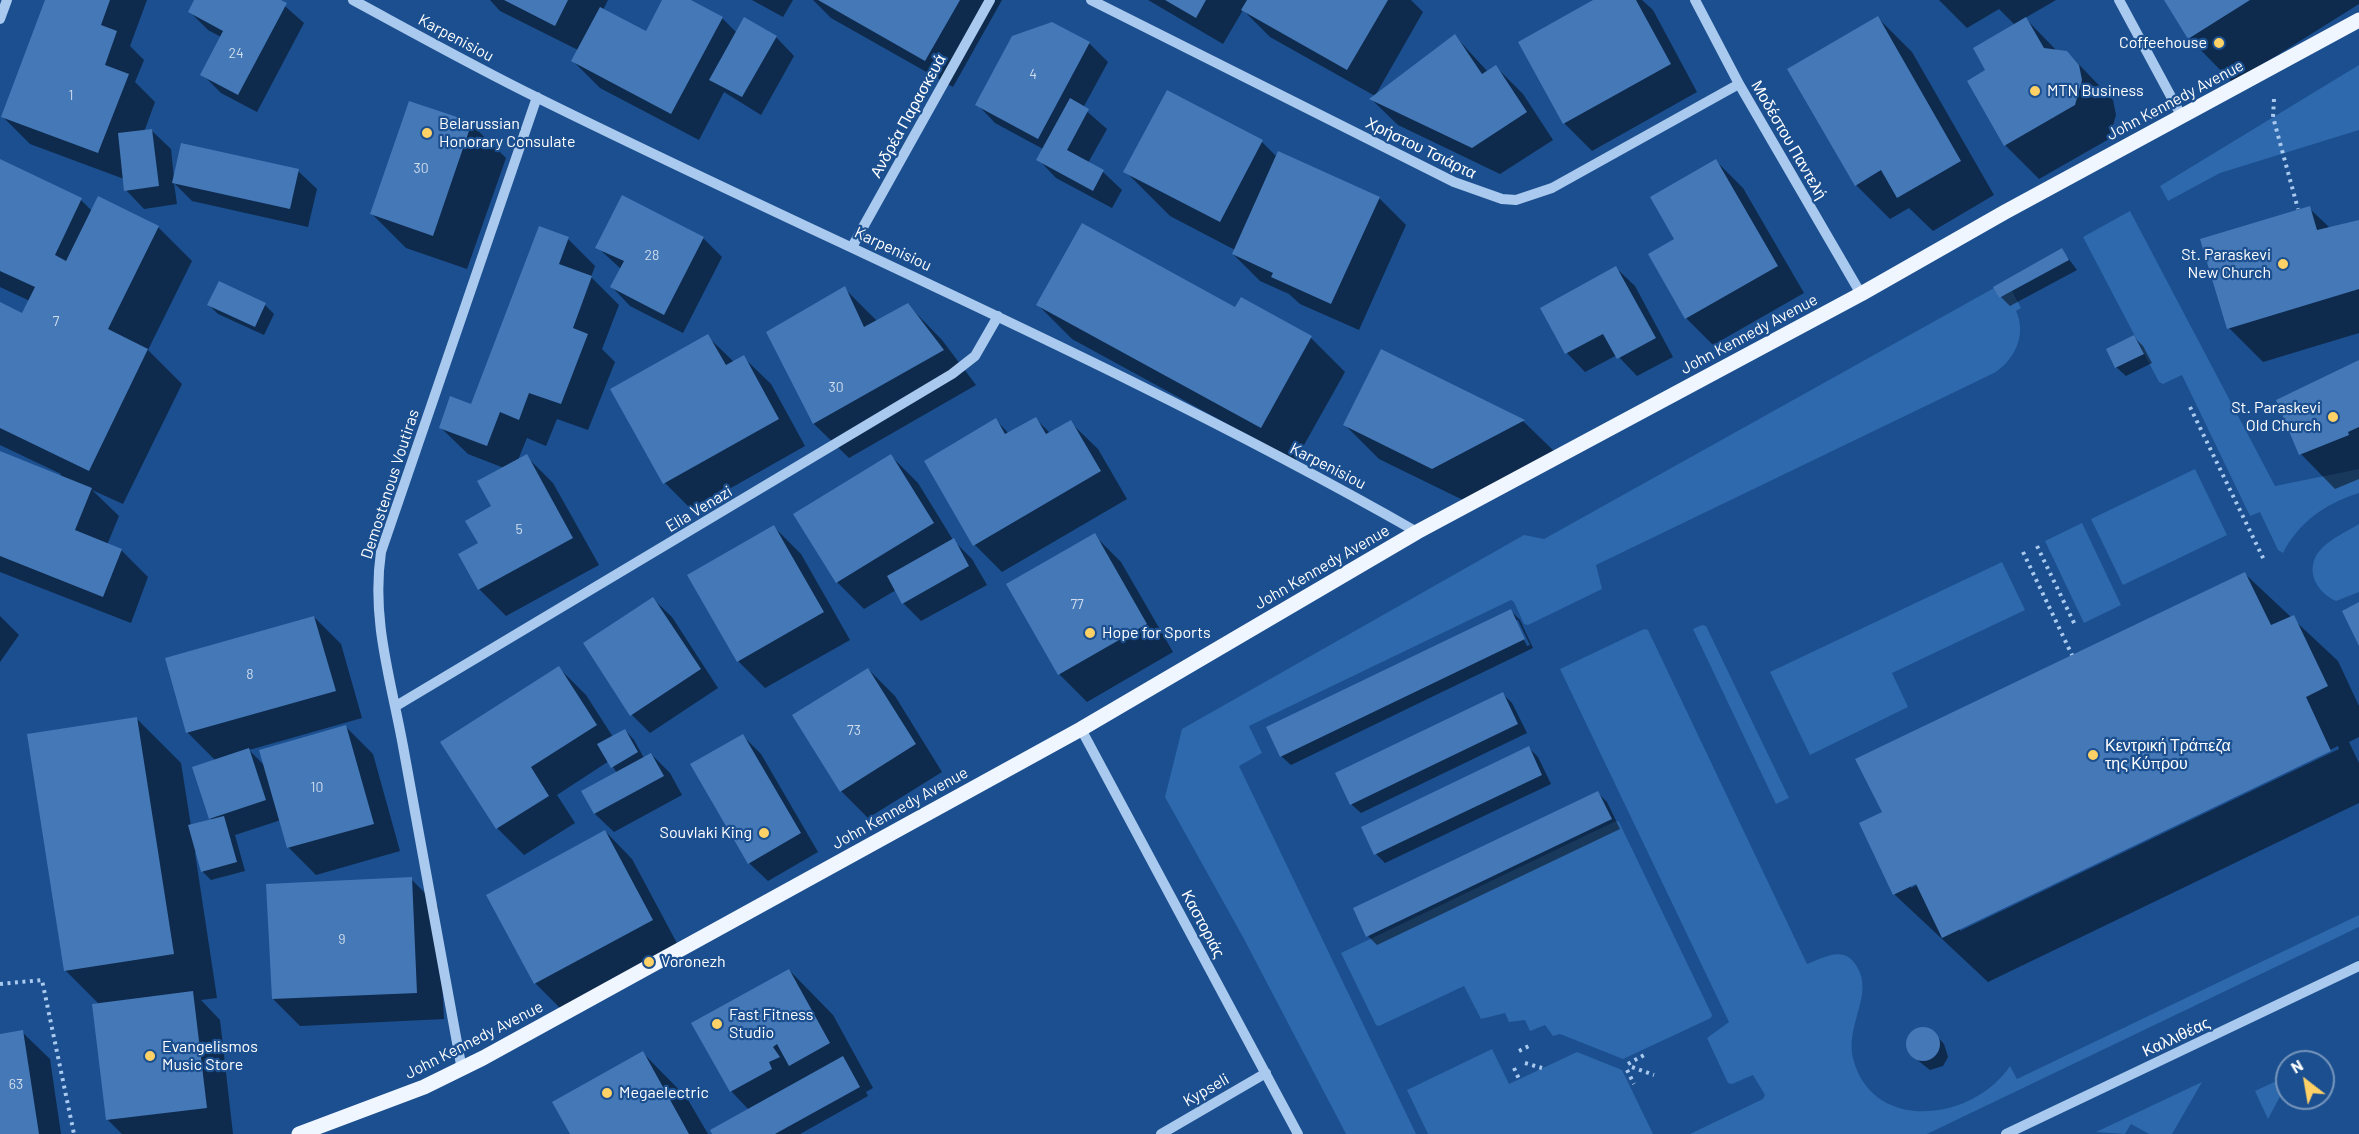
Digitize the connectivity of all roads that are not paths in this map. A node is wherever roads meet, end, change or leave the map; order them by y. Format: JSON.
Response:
{"nodes":[{"id":1,"x":7,"y":0,"type":"edge"},
{"id":2,"x":353,"y":0,"type":"edge"},
{"id":3,"x":990,"y":0,"type":"edge"},
{"id":4,"x":1091,"y":0,"type":"edge"},
{"id":5,"x":1695,"y":0,"type":"edge"},
{"id":6,"x":2119,"y":0,"type":"edge"},
{"id":7,"x":0,"y":19,"type":"edge"},
{"id":8,"x":2359,"y":20,"type":"edge"},
{"id":9,"x":1739,"y":84,"type":"junction"},
{"id":10,"x":537,"y":97,"type":"junction"},
{"id":11,"x":2182,"y":117,"type":"junction"},
{"id":12,"x":852,"y":246,"type":"junction"},
{"id":13,"x":1861,"y":294,"type":"junction"},
{"id":14,"x":998,"y":316,"type":"junction"},
{"id":15,"x":1417,"y":532,"type":"junction"},
{"id":16,"x":396,"y":706,"type":"junction"},
{"id":17,"x":1081,"y":729,"type":"junction"},
{"id":18,"x":2359,"y":966,"type":"edge"},
{"id":19,"x":462,"y":1070,"type":"junction"},
{"id":20,"x":1266,"y":1073,"type":"junction"},
{"id":21,"x":299,"y":1134,"type":"edge"},
{"id":22,"x":1161,"y":1134,"type":"edge"},
{"id":23,"x":1298,"y":1134,"type":"edge"},
{"id":24,"x":2006,"y":1134,"type":"edge"}],
"edges":[{"from":1,"to":7,"type":"street"},
{"from":2,"to":10,"type":"street","name":"Karpenisiou"},
{"from":3,"to":12,"type":"street","name":"Ανδρέα Παρασκευά"},
{"from":4,"to":9,"type":"street","name":"Χρήστου Τσιάρτα"},
{"from":5,"to":9,"type":"street","name":"Μοδέστου Παντελή"},
{"from":6,"to":11,"type":"street"},
{"from":8,"to":11,"type":"main road","name":"John Kennedy Avenue"},
{"from":9,"to":13,"type":"street","name":"Μοδέστου Παντελή"},
{"from":10,"to":12,"type":"street","name":"Karpenisiou"},
{"from":10,"to":16,"type":"street","name":"Demostenous Voutiras"},
{"from":11,"to":13,"type":"main road","name":"John Kennedy Avenue"},
{"from":12,"to":14,"type":"street","name":"Karpenisiou"},
{"from":13,"to":15,"type":"main road","name":"John Kennedy Avenue"},
{"from":14,"to":15,"type":"street","name":"Karpenisiou"},
{"from":14,"to":16,"type":"street","name":"Elia Venazi"},
{"from":15,"to":17,"type":"main road","name":"John Kennedy Avenue"},
{"from":16,"to":19,"type":"street","name":"Demostenous Voutiras"},
{"from":17,"to":19,"type":"main road","name":"John Kennedy Avenue"},
{"from":17,"to":20,"type":"street","name":"Καστοριάς"},
{"from":18,"to":24,"type":"street","name":"Καλλιθέας"},
{"from":19,"to":21,"type":"main road","name":"John Kennedy Avenue"},
{"from":20,"to":22,"type":"street","name":"Kypseli"},
{"from":20,"to":23,"type":"street","name":"Καστοριάς"}]}
